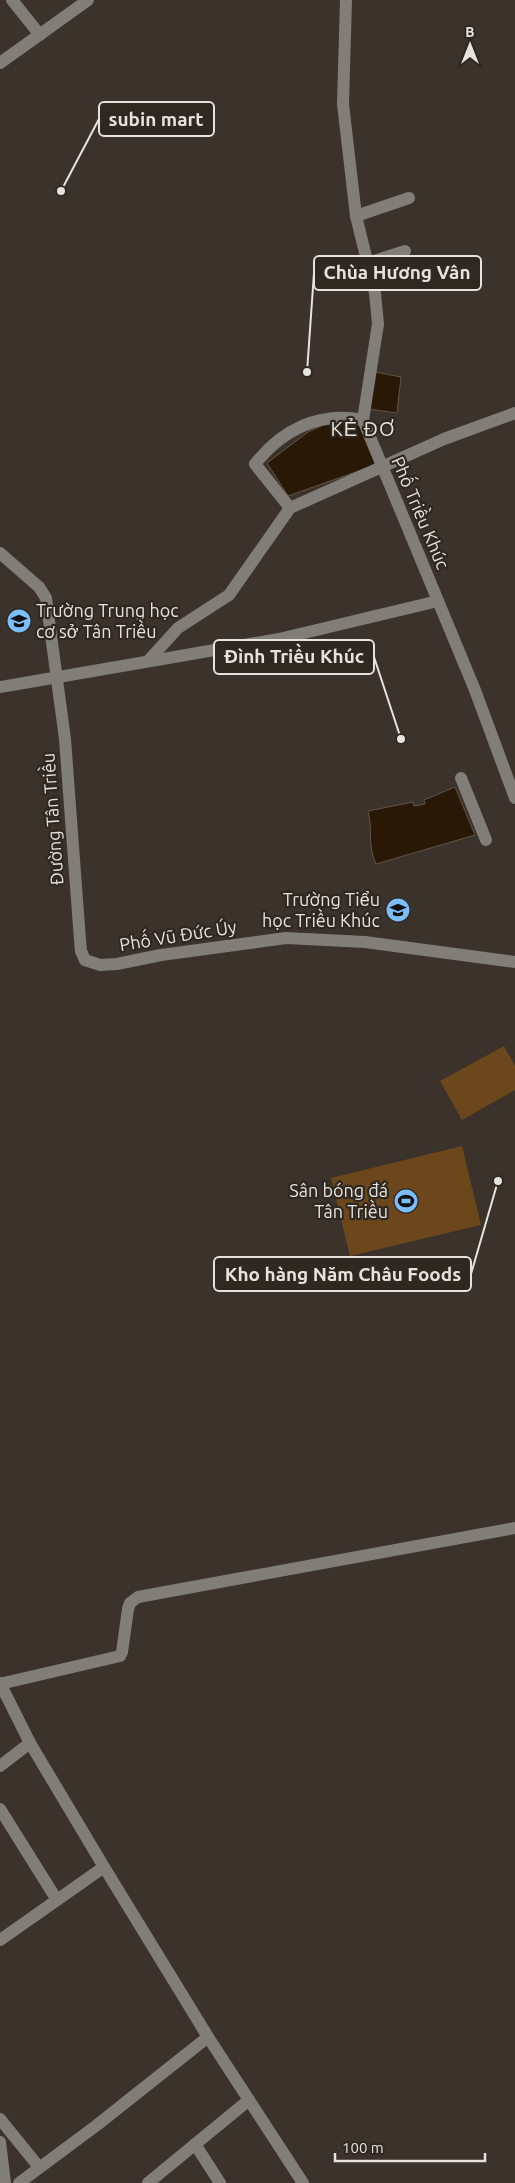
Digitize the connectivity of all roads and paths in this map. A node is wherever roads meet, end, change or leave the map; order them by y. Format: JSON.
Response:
{"nodes":[{"id":1,"x":12,"y":0,"type":"edge"},
{"id":2,"x":88,"y":0,"type":"edge"},
{"id":3,"x":346,"y":0,"type":"edge"},
{"id":4,"x":40,"y":35,"type":"junction"},
{"id":5,"x":0,"y":63,"type":"edge"},
{"id":6,"x":409,"y":198,"type":"dead end"},
{"id":7,"x":356,"y":216,"type":"junction"},
{"id":8,"x":405,"y":251,"type":"dead end"},
{"id":9,"x":368,"y":263,"type":"junction"},
{"id":10,"x":515,"y":413,"type":"edge"},
{"id":11,"x":362,"y":420,"type":"junction"},
{"id":12,"x":382,"y":467,"type":"junction"},
{"id":13,"x":290,"y":508,"type":"junction"},
{"id":14,"x":0,"y":553,"type":"edge"},
{"id":15,"x":438,"y":601,"type":"junction"},
{"id":16,"x":148,"y":660,"type":"junction"},
{"id":17,"x":58,"y":676,"type":"junction"},
{"id":18,"x":0,"y":687,"type":"edge"},
{"id":19,"x":461,"y":778,"type":"dead end"},
{"id":20,"x":515,"y":798,"type":"edge"},
{"id":21,"x":486,"y":840,"type":"dead end"},
{"id":22,"x":86,"y":960,"type":"joint"},
{"id":23,"x":515,"y":962,"type":"edge"},
{"id":24,"x":515,"y":1528,"type":"edge"},
{"id":25,"x":0,"y":1683,"type":"edge"},
{"id":26,"x":30,"y":1744,"type":"junction"},
{"id":27,"x":0,"y":1766,"type":"edge"},
{"id":28,"x":0,"y":1809,"type":"edge"},
{"id":29,"x":104,"y":1868,"type":"junction"},
{"id":30,"x":57,"y":1900,"type":"junction"},
{"id":31,"x":0,"y":1940,"type":"edge"},
{"id":32,"x":208,"y":2037,"type":"junction"},
{"id":33,"x":249,"y":2100,"type":"junction"},
{"id":34,"x":0,"y":2119,"type":"edge"},
{"id":35,"x":0,"y":2142,"type":"edge"},
{"id":36,"x":195,"y":2144,"type":"junction"},
{"id":37,"x":38,"y":2167,"type":"junction"},
{"id":38,"x":5,"y":2183,"type":"edge"},
{"id":39,"x":18,"y":2183,"type":"edge"},
{"id":40,"x":148,"y":2183,"type":"edge"},
{"id":41,"x":220,"y":2183,"type":"edge"},
{"id":42,"x":303,"y":2183,"type":"edge"}],
"edges":[{"from":1,"to":4,"type":"street"},
{"from":2,"to":4,"type":"street"},
{"from":3,"to":7,"type":"street"},
{"from":4,"to":5,"type":"street"},
{"from":6,"to":7,"type":"street"},
{"from":7,"to":9,"type":"street"},
{"from":8,"to":9,"type":"street"},
{"from":9,"to":11,"type":"street"},
{"from":10,"to":12,"type":"street"},
{"from":11,"to":12,"type":"street","name":"Phố Triều Khúc"},
{"from":11,"to":13,"type":"street"},
{"from":12,"to":13,"type":"street"},
{"from":12,"to":15,"type":"street","name":"Phố Triều Khúc"},
{"from":13,"to":16,"type":"street"},
{"from":14,"to":17,"type":"street","name":"Đường Tân Triều"},
{"from":15,"to":16,"type":"street"},
{"from":15,"to":20,"type":"street","name":"Phố Triều Khúc"},
{"from":16,"to":17,"type":"street"},
{"from":17,"to":18,"type":"street"},
{"from":17,"to":22,"type":"street","name":"Đường Tân Triều"},
{"from":19,"to":21,"type":"street"},
{"from":22,"to":23,"type":"street","name":"Phố Vũ Đức Úy"},
{"from":24,"to":25,"type":"street"},
{"from":25,"to":26,"type":"street"},
{"from":26,"to":27,"type":"street"},
{"from":26,"to":29,"type":"street"},
{"from":28,"to":30,"type":"street"},
{"from":29,"to":30,"type":"street"},
{"from":29,"to":32,"type":"street"},
{"from":30,"to":31,"type":"street"},
{"from":32,"to":33,"type":"street"},
{"from":32,"to":37,"type":"street"},
{"from":33,"to":36,"type":"street"},
{"from":33,"to":42,"type":"street"},
{"from":34,"to":37,"type":"street"},
{"from":35,"to":38,"type":"street"},
{"from":36,"to":40,"type":"street"},
{"from":36,"to":41,"type":"street"},
{"from":37,"to":39,"type":"street"}]}
